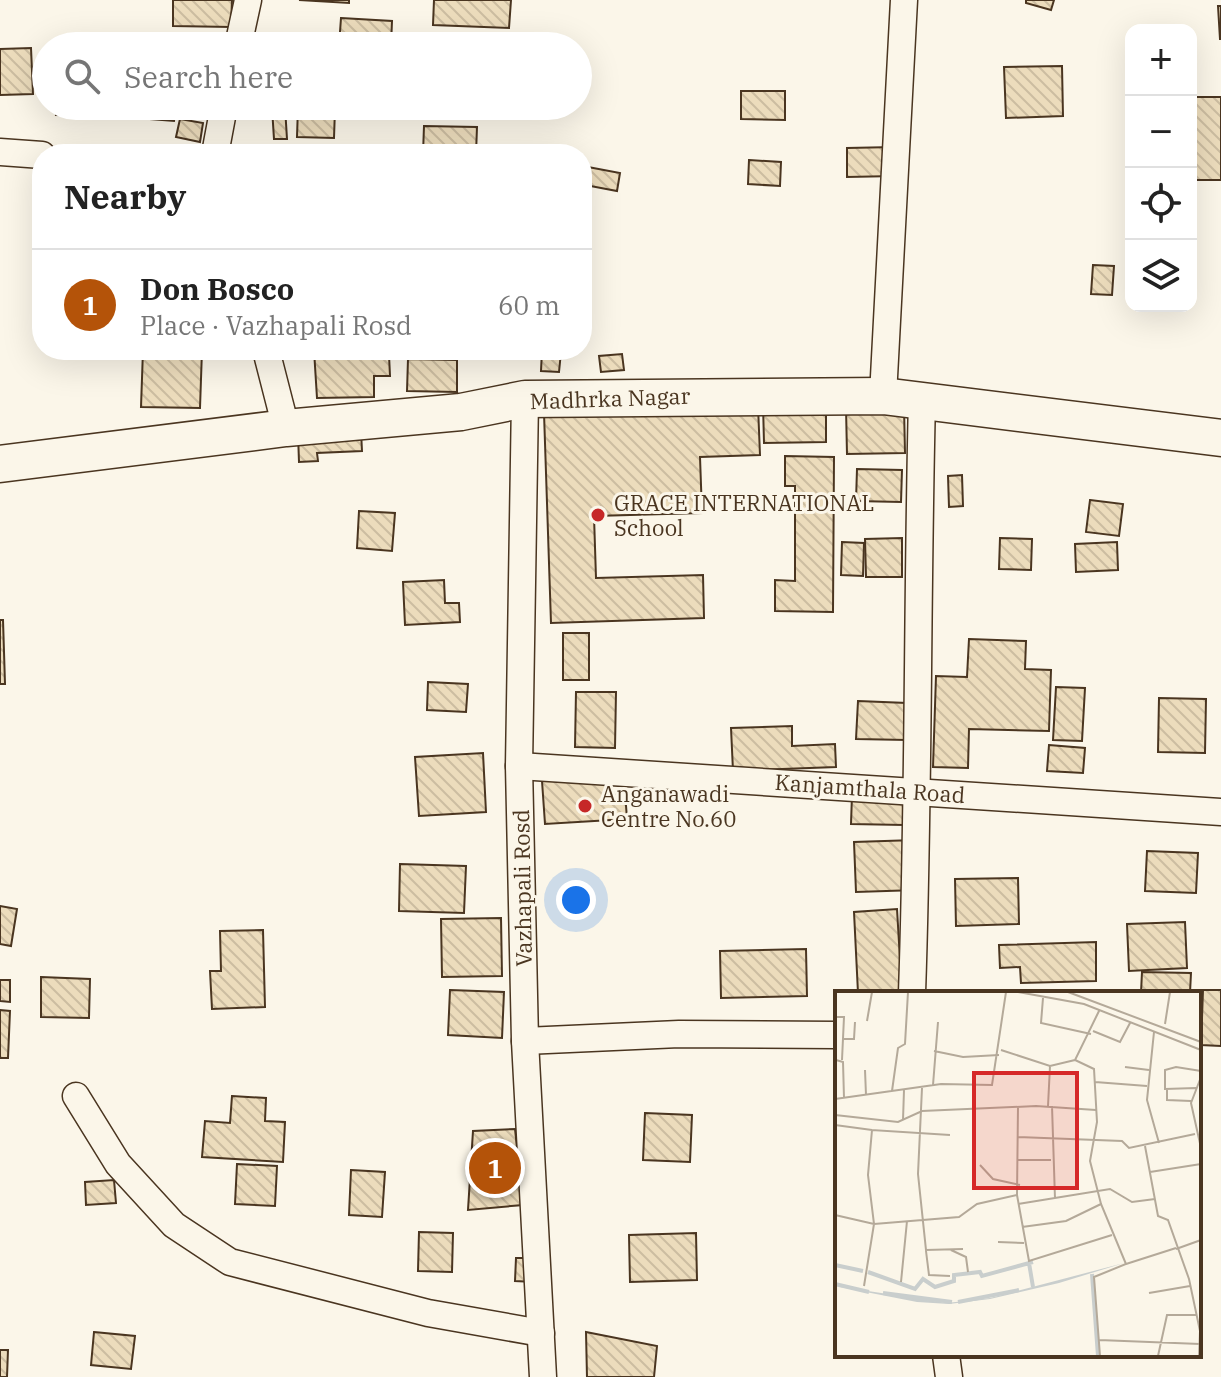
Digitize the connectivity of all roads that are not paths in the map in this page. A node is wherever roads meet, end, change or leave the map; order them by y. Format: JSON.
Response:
{"nodes":[{"id":1,"x":248,"y":0,"type":"edge"},
{"id":2,"x":904,"y":0,"type":"edge"},
{"id":3,"x":241,"y":32,"type":"edge"},
{"id":4,"x":221,"y":120,"type":"edge"},
{"id":5,"x":217,"y":144,"type":"edge"},
{"id":6,"x":0,"y":152,"type":"edge"},
{"id":7,"x":32,"y":154,"type":"edge"},
{"id":8,"x":269,"y":360,"type":"edge"},
{"id":9,"x":883,"y":396,"type":"junction"},
{"id":10,"x":525,"y":399,"type":"junction"},
{"id":11,"x":922,"y":400,"type":"junction"},
{"id":12,"x":286,"y":428,"type":"junction"},
{"id":13,"x":1221,"y":438,"type":"edge"},
{"id":14,"x":0,"y":464,"type":"edge"},
{"id":15,"x":519,"y":766,"type":"junction"},
{"id":16,"x":919,"y":791,"type":"junction"},
{"id":17,"x":1221,"y":812,"type":"edge"},
{"id":18,"x":912,"y":991,"type":"edge"},
{"id":19,"x":835,"y":1035,"type":"edge"},
{"id":20,"x":525,"y":1041,"type":"junction"},
{"id":21,"x":76,"y":1096,"type":"dead end"},
{"id":22,"x":541,"y":1333,"type":"junction"},
{"id":23,"x":946,"y":1357,"type":"edge"},
{"id":24,"x":543,"y":1377,"type":"edge"},
{"id":25,"x":949,"y":1377,"type":"edge"}],
"edges":[{"from":1,"to":3,"type":"street"},
{"from":2,"to":9,"type":"street"},
{"from":4,"to":5,"type":"street"},
{"from":6,"to":7,"type":"street"},
{"from":8,"to":12,"type":"street"},
{"from":9,"to":10,"type":"street","name":"Madhrka Nagar"},
{"from":9,"to":11,"type":"street","name":"Madhrka Nagar"},
{"from":10,"to":12,"type":"street","name":"Madhrka Nagar"},
{"from":10,"to":15,"type":"street","name":"Vazhapali Rosd"},
{"from":11,"to":13,"type":"street","name":"Madhrka Nagar"},
{"from":11,"to":16,"type":"street"},
{"from":12,"to":14,"type":"street","name":"Madhrka Nagar"},
{"from":15,"to":16,"type":"street","name":"Kanjamthala Road"},
{"from":15,"to":20,"type":"street","name":"Vazhapali Rosd"},
{"from":16,"to":17,"type":"street","name":"Kanjamthala Road"},
{"from":16,"to":18,"type":"street"},
{"from":19,"to":20,"type":"street"},
{"from":20,"to":22,"type":"street","name":"Vazhapali Rosd"},
{"from":21,"to":22,"type":"street"},
{"from":22,"to":24,"type":"street","name":"Vazhapali Rosd"},
{"from":23,"to":25,"type":"street"}]}
